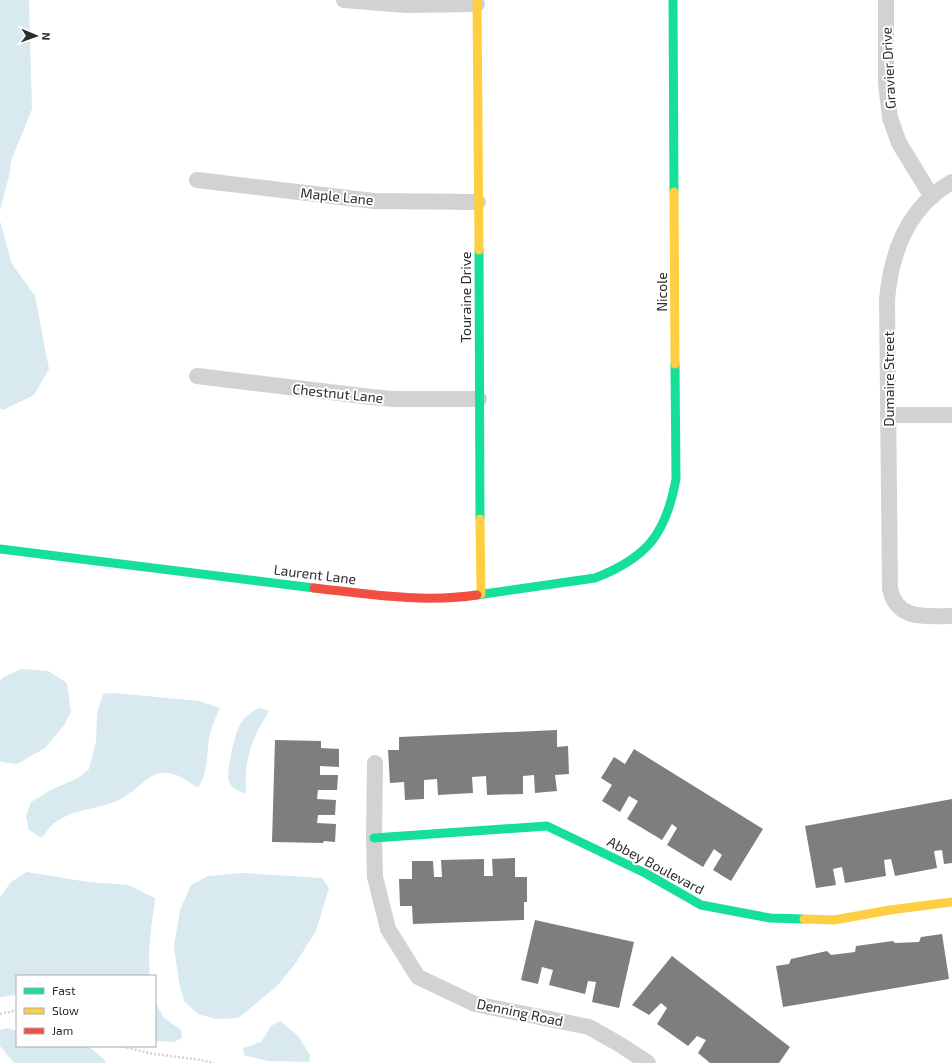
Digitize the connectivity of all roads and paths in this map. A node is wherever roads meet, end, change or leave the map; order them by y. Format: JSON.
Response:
{"nodes":[{"id":1,"x":344,"y":0,"type":"edge"},
{"id":2,"x":673,"y":0,"type":"edge"},
{"id":3,"x":886,"y":0,"type":"edge"},
{"id":4,"x":477,"y":2,"type":"edge"},
{"id":5,"x":196,"y":180,"type":"dead end"},
{"id":6,"x":952,"y":182,"type":"edge"},
{"id":7,"x":932,"y":197,"type":"junction"},
{"id":8,"x":478,"y":202,"type":"junction"},
{"id":9,"x":197,"y":376,"type":"dead end"},
{"id":10,"x":479,"y":399,"type":"junction"},
{"id":11,"x":888,"y":415,"type":"junction"},
{"id":12,"x":952,"y":415,"type":"edge"},
{"id":13,"x":0,"y":549,"type":"edge"},
{"id":14,"x":624,"y":566,"type":"joint"},
{"id":15,"x":480,"y":594,"type":"junction"},
{"id":16,"x":952,"y":616,"type":"edge"},
{"id":17,"x":375,"y":763,"type":"dead end"},
{"id":18,"x":374,"y":838,"type":"junction"},
{"id":19,"x":952,"y":902,"type":"edge"},
{"id":20,"x":16,"y":1010,"type":"edge"},
{"id":21,"x":0,"y":1014,"type":"edge"},
{"id":22,"x":123,"y":1047,"type":"edge"},
{"id":23,"x":214,"y":1063,"type":"edge"},
{"id":24,"x":648,"y":1063,"type":"edge"}],
"edges":[{"from":1,"to":4,"type":"street"},
{"from":2,"to":14,"type":"street","name":"Nicole"},
{"from":3,"to":7,"type":"street","name":"Gravier Drive"},
{"from":4,"to":8,"type":"street","name":"Touraine Drive"},
{"from":5,"to":8,"type":"street","name":"Maple Lane"},
{"from":6,"to":7,"type":"street","name":"Dumaire Street"},
{"from":7,"to":11,"type":"street","name":"Dumaire Street"},
{"from":8,"to":10,"type":"street","name":"Touraine Drive"},
{"from":9,"to":10,"type":"street","name":"Chestnut Lane"},
{"from":10,"to":15,"type":"street","name":"Touraine Drive"},
{"from":11,"to":12,"type":"street"},
{"from":11,"to":16,"type":"street","name":"Dumaire Street"},
{"from":13,"to":15,"type":"street","name":"Laurent Lane"},
{"from":14,"to":15,"type":"street","name":"Laurent Lane"},
{"from":17,"to":18,"type":"street","name":"Denning Road"},
{"from":18,"to":19,"type":"street","name":"Abbey Boulevard"},
{"from":18,"to":24,"type":"street","name":"Denning Road"},
{"from":20,"to":21,"type":"path"},
{"from":22,"to":23,"type":"path"}]}
